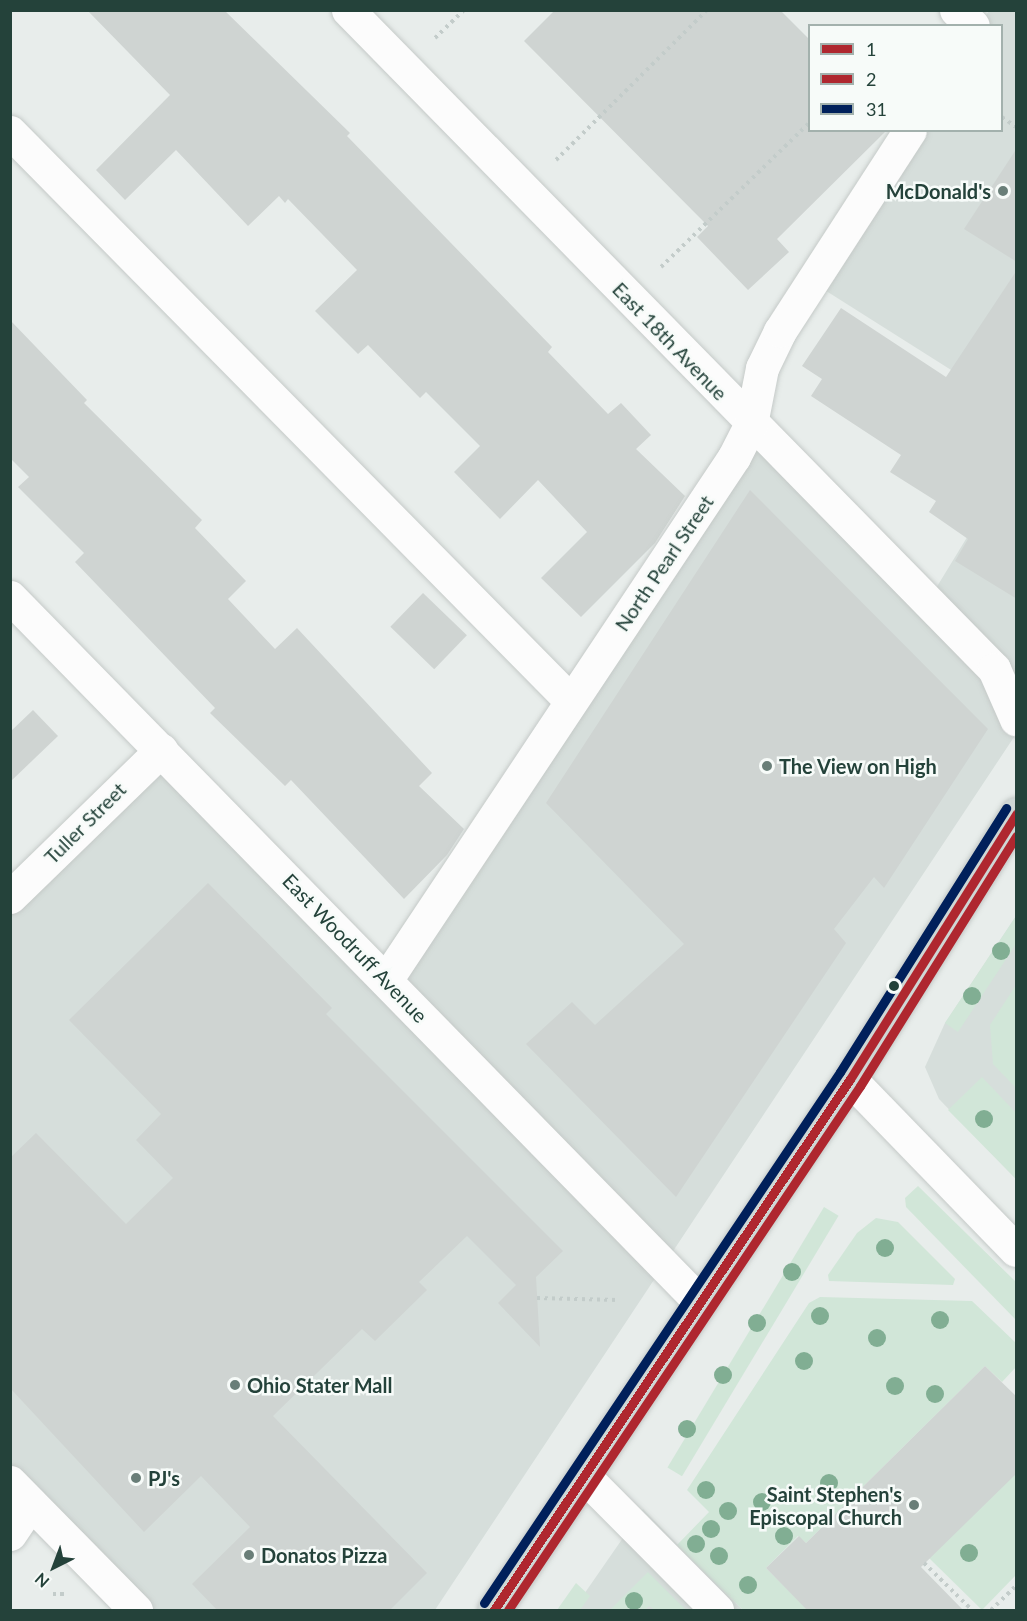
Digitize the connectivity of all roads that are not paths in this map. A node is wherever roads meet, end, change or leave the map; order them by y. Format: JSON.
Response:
{"nodes":[{"id":1,"x":348,"y":10,"type":"edge"},
{"id":2,"x":956,"y":10,"type":"edge"},
{"id":3,"x":989,"y":10,"type":"edge"},
{"id":4,"x":971,"y":24,"type":"edge"},
{"id":5,"x":981,"y":24,"type":"edge"},
{"id":6,"x":10,"y":132,"type":"edge"},
{"id":7,"x":909,"y":132,"type":"edge"},
{"id":8,"x":751,"y":424,"type":"junction"},
{"id":9,"x":10,"y":597,"type":"edge"},
{"id":10,"x":1006,"y":671,"type":"edge"},
{"id":11,"x":571,"y":701,"type":"junction"},
{"id":12,"x":1017,"y":719,"type":"edge"},
{"id":13,"x":161,"y":750,"type":"junction"},
{"id":14,"x":1017,"y":814,"type":"edge"},
{"id":15,"x":10,"y":897,"type":"edge"},
{"id":16,"x":386,"y":980,"type":"junction"},
{"id":17,"x":850,"y":1079,"type":"junction"},
{"id":18,"x":1017,"y":1250,"type":"edge"},
{"id":19,"x":699,"y":1301,"type":"junction"},
{"id":20,"x":584,"y":1476,"type":"junction"},
{"id":21,"x":21,"y":1493,"type":"edge"},
{"id":22,"x":10,"y":1534,"type":"edge"},
{"id":23,"x":136,"y":1611,"type":"edge"},
{"id":24,"x":494,"y":1611,"type":"edge"},
{"id":25,"x":717,"y":1611,"type":"edge"}],
"edges":[{"from":1,"to":8,"type":"street","name":"East 18th Avenue"},
{"from":2,"to":4,"type":"street"},
{"from":3,"to":5,"type":"street"},
{"from":6,"to":11,"type":"street"},
{"from":7,"to":8,"type":"street","name":"North Pearl Street"},
{"from":8,"to":10,"type":"street","name":"East 18th Avenue"},
{"from":8,"to":11,"type":"street","name":"North Pearl Street"},
{"from":9,"to":13,"type":"street","name":"East Woodruff Avenue"},
{"from":10,"to":12,"type":"street","name":"East 18th Avenue"},
{"from":11,"to":16,"type":"street","name":"North Pearl Street"},
{"from":13,"to":15,"type":"street","name":"Tuller Street"},
{"from":13,"to":16,"type":"street","name":"East Woodruff Avenue"},
{"from":14,"to":17,"type":"main road"},
{"from":16,"to":19,"type":"street","name":"East Woodruff Avenue"},
{"from":17,"to":18,"type":"street"},
{"from":17,"to":19,"type":"main road"},
{"from":19,"to":20,"type":"main road"},
{"from":20,"to":24,"type":"main road"},
{"from":20,"to":25,"type":"street"},
{"from":21,"to":22,"type":"street"},
{"from":21,"to":23,"type":"street"}]}
